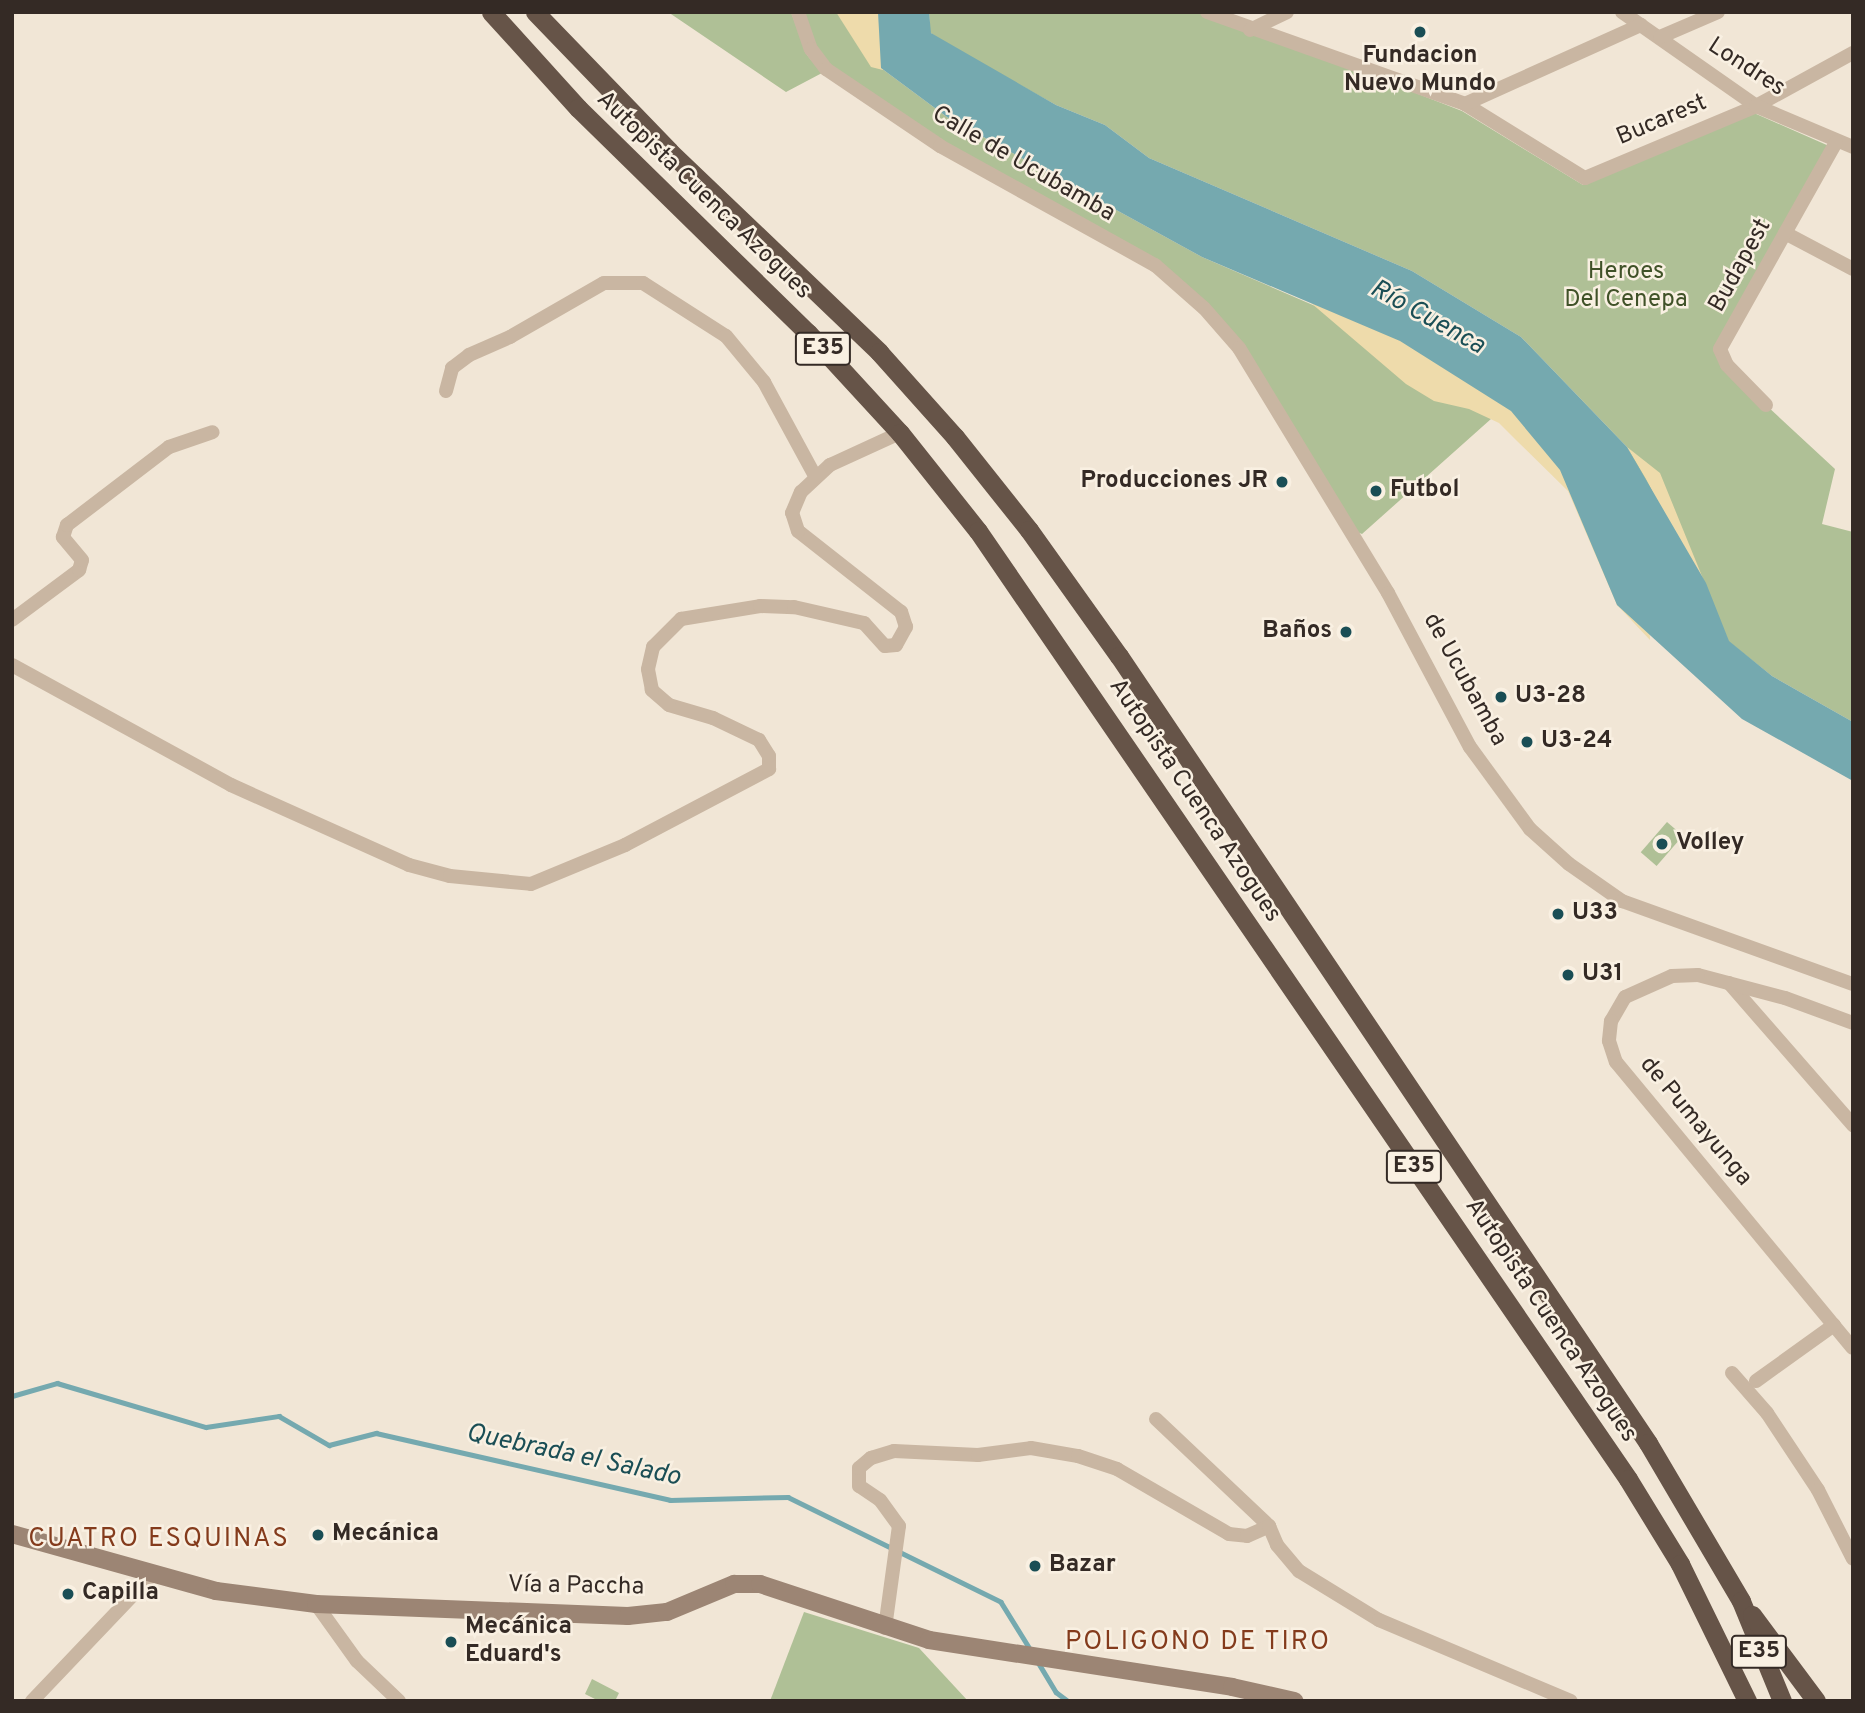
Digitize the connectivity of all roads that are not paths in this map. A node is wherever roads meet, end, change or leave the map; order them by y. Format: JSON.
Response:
{"nodes":[{"id":1,"x":491,"y":12,"type":"edge"},
{"id":2,"x":535,"y":12,"type":"edge"},
{"id":3,"x":798,"y":12,"type":"edge"},
{"id":4,"x":1207,"y":12,"type":"edge"},
{"id":5,"x":1287,"y":12,"type":"edge"},
{"id":6,"x":1622,"y":12,"type":"edge"},
{"id":7,"x":1718,"y":12,"type":"edge"},
{"id":8,"x":1642,"y":25,"type":"junction"},
{"id":9,"x":1250,"y":30,"type":"junction"},
{"id":10,"x":1660,"y":37,"type":"junction"},
{"id":11,"x":1853,"y":53,"type":"edge"},
{"id":12,"x":1465,"y":104,"type":"junction"},
{"id":13,"x":1756,"y":106,"type":"junction"},
{"id":14,"x":1836,"y":142,"type":"junction"},
{"id":15,"x":1853,"y":147,"type":"edge"},
{"id":16,"x":1785,"y":233,"type":"junction"},
{"id":17,"x":1853,"y":269,"type":"edge"},
{"id":18,"x":1239,"y":348,"type":"joint"},
{"id":19,"x":446,"y":391,"type":"dead end"},
{"id":20,"x":1766,"y":405,"type":"dead end"},
{"id":21,"x":213,"y":432,"type":"dead end"},
{"id":22,"x":900,"y":433,"type":"junction"},
{"id":23,"x":815,"y":476,"type":"junction"},
{"id":24,"x":12,"y":620,"type":"edge"},
{"id":25,"x":12,"y":665,"type":"edge"},
{"id":26,"x":1728,"y":982,"type":"junction"},
{"id":27,"x":1853,"y":984,"type":"edge"},
{"id":28,"x":1853,"y":1023,"type":"edge"},
{"id":29,"x":1853,"y":1125,"type":"edge"},
{"id":30,"x":1834,"y":1325,"type":"junction"},
{"id":31,"x":1853,"y":1348,"type":"edge"},
{"id":32,"x":1732,"y":1373,"type":"dead end"},
{"id":33,"x":1756,"y":1381,"type":"dead end"},
{"id":34,"x":1156,"y":1419,"type":"dead end"},
{"id":35,"x":1269,"y":1526,"type":"junction"},
{"id":36,"x":12,"y":1534,"type":"edge"},
{"id":37,"x":1853,"y":1559,"type":"edge"},
{"id":38,"x":153,"y":1574,"type":"junction"},
{"id":39,"x":1741,"y":1601,"type":"junction"},
{"id":40,"x":316,"y":1604,"type":"junction"},
{"id":41,"x":885,"y":1628,"type":"junction"},
{"id":42,"x":1743,"y":1695,"type":"edge"},
{"id":43,"x":32,"y":1701,"type":"edge"},
{"id":44,"x":399,"y":1701,"type":"edge"},
{"id":45,"x":1294,"y":1701,"type":"edge"},
{"id":46,"x":1572,"y":1701,"type":"edge"},
{"id":47,"x":1782,"y":1701,"type":"edge"},
{"id":48,"x":1816,"y":1701,"type":"edge"}],
"edges":[{"from":1,"to":22,"type":"highway","name":"Autopista Cuenca Azogues","number":"E35"},
{"from":2,"to":39,"type":"highway","name":"Autopista Cuenca Azogues","number":"E35"},
{"from":3,"to":18,"type":"street","name":"Calle de Ucubamba"},
{"from":4,"to":9,"type":"street"},
{"from":5,"to":9,"type":"street"},
{"from":6,"to":8,"type":"street","name":"Londres"},
{"from":7,"to":10,"type":"street"},
{"from":8,"to":10,"type":"street","name":"Londres"},
{"from":8,"to":12,"type":"street"},
{"from":9,"to":12,"type":"street"},
{"from":10,"to":13,"type":"street","name":"Londres"},
{"from":11,"to":13,"type":"street","name":"Bucarest"},
{"from":12,"to":13,"type":"street","name":"Bucarest"},
{"from":13,"to":14,"type":"street","name":"Londres"},
{"from":14,"to":15,"type":"street","name":"Londres"},
{"from":14,"to":16,"type":"street","name":"Budapest"},
{"from":16,"to":17,"type":"street"},
{"from":16,"to":20,"type":"street","name":"Budapest"},
{"from":18,"to":27,"type":"street","name":"de Ucubamba"},
{"from":19,"to":23,"type":"street"},
{"from":21,"to":24,"type":"street"},
{"from":22,"to":23,"type":"street"},
{"from":22,"to":42,"type":"highway","name":"Autopista Cuenca Azogues","number":"E35"},
{"from":23,"to":25,"type":"street"},
{"from":26,"to":28,"type":"street","name":"de Pumayunga"},
{"from":26,"to":29,"type":"street"},
{"from":26,"to":30,"type":"street","name":"de Pumayunga"},
{"from":30,"to":31,"type":"street","name":"de Pumayunga"},
{"from":30,"to":33,"type":"street"},
{"from":32,"to":37,"type":"street"},
{"from":34,"to":35,"type":"street"},
{"from":35,"to":41,"type":"street"},
{"from":35,"to":46,"type":"street"},
{"from":36,"to":38,"type":"main road","name":"Vía a Paccha"},
{"from":38,"to":40,"type":"main road","name":"Vía a Paccha"},
{"from":38,"to":43,"type":"street"},
{"from":39,"to":47,"type":"highway","name":"Autopista Cuenca Azogues","number":"E35"},
{"from":39,"to":48,"type":"highway"},
{"from":40,"to":41,"type":"main road","name":"Vía a Paccha"},
{"from":40,"to":44,"type":"street"},
{"from":41,"to":45,"type":"main road","name":"Vía a Paccha"}]}
